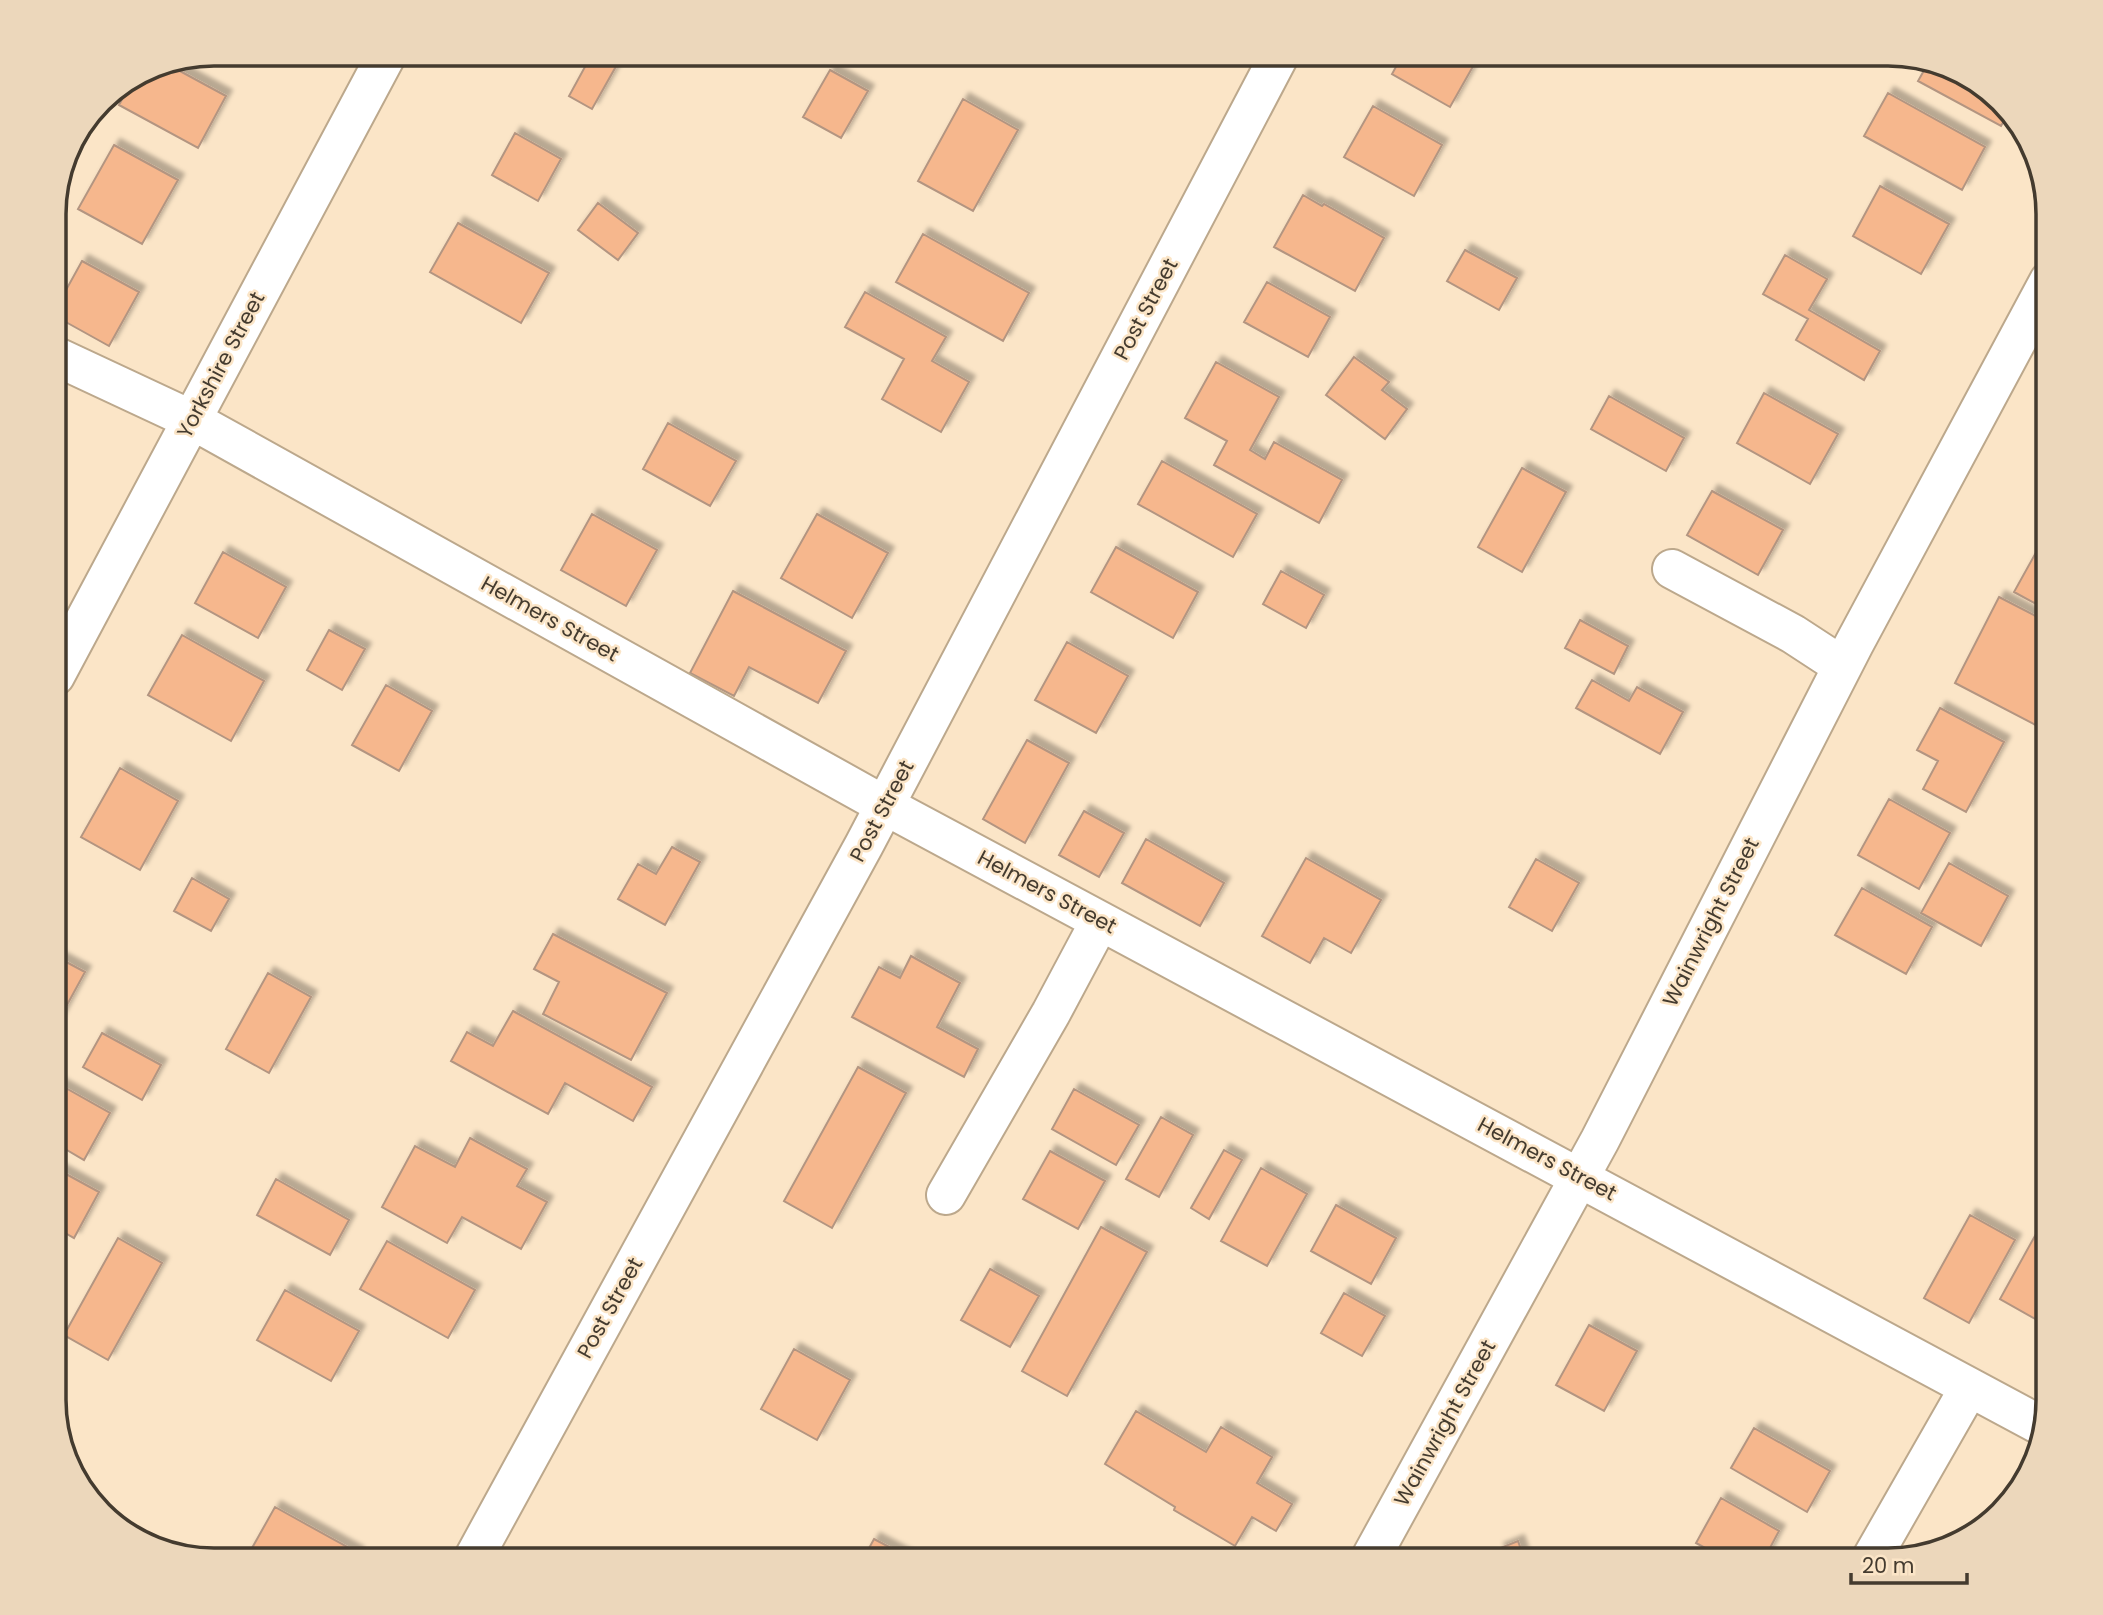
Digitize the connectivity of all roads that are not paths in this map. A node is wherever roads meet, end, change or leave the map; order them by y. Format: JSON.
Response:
{"nodes":[{"id":1,"x":1273,"y":66,"type":"edge"},
{"id":2,"x":380,"y":67,"type":"edge"},
{"id":3,"x":2036,"y":305,"type":"edge"},
{"id":4,"x":67,"y":362,"type":"edge"},
{"id":5,"x":192,"y":420,"type":"junction"},
{"id":6,"x":1672,"y":569,"type":"dead end"},
{"id":7,"x":67,"y":654,"type":"edge"},
{"id":8,"x":1842,"y":666,"type":"junction"},
{"id":9,"x":884,"y":805,"type":"junction"},
{"id":10,"x":1100,"y":920,"type":"junction"},
{"id":11,"x":1580,"y":1177,"type":"junction"},
{"id":12,"x":946,"y":1195,"type":"dead end"},
{"id":13,"x":1969,"y":1388,"type":"junction"},
{"id":14,"x":2035,"y":1422,"type":"edge"},
{"id":15,"x":479,"y":1548,"type":"edge"},
{"id":16,"x":1376,"y":1548,"type":"edge"},
{"id":17,"x":1877,"y":1548,"type":"edge"}],
"edges":[{"from":1,"to":9,"type":"street","name":"Post Street"},
{"from":2,"to":5,"type":"street","name":"Yorkshire Street"},
{"from":3,"to":8,"type":"street","name":"Wainwright Street"},
{"from":4,"to":5,"type":"street","name":"Helmers Street"},
{"from":5,"to":7,"type":"street","name":"Yorkshire Street"},
{"from":5,"to":9,"type":"street","name":"Helmers Street"},
{"from":6,"to":8,"type":"street"},
{"from":8,"to":11,"type":"street","name":"Wainwright Street"},
{"from":9,"to":10,"type":"street","name":"Helmers Street"},
{"from":9,"to":15,"type":"street","name":"Post Street"},
{"from":10,"to":11,"type":"street","name":"Helmers Street"},
{"from":10,"to":12,"type":"street"},
{"from":11,"to":13,"type":"street","name":"Helmers Street"},
{"from":11,"to":16,"type":"street","name":"Wainwright Street"},
{"from":13,"to":14,"type":"street","name":"Helmers Street"},
{"from":13,"to":17,"type":"street"}]}
